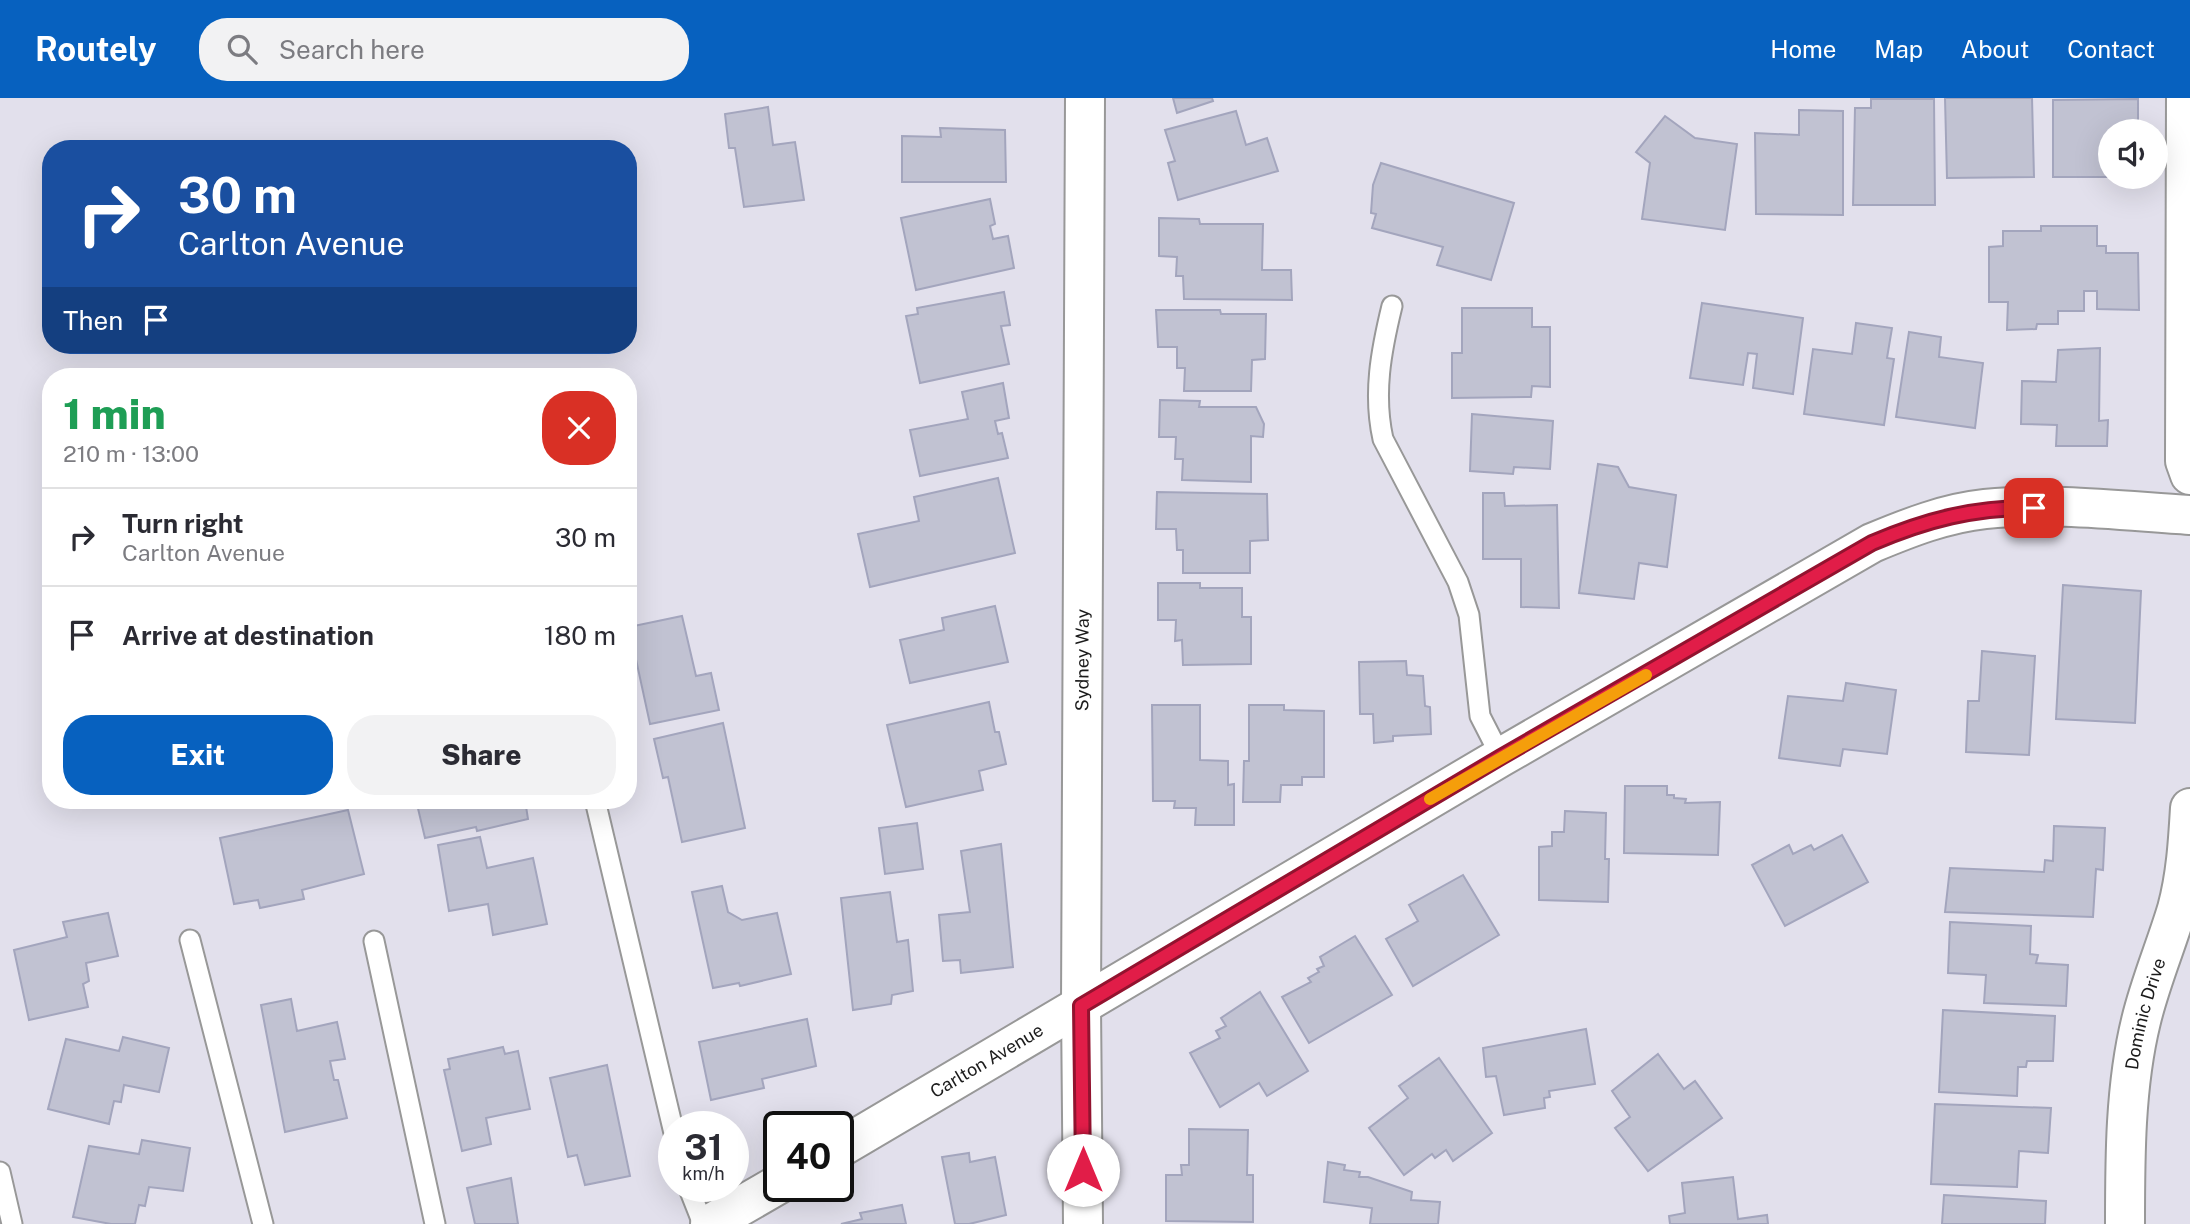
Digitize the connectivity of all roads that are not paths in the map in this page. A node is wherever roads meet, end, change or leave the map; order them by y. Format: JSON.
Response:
{"nodes":[{"id":1,"x":1085,"y":98,"type":"edge"},
{"id":2,"x":2186,"y":98,"type":"edge"},
{"id":3,"x":1392,"y":306,"type":"dead end"},
{"id":4,"x":2190,"y":475,"type":"edge"},
{"id":5,"x":2190,"y":515,"type":"edge"},
{"id":6,"x":1501,"y":757,"type":"junction"},
{"id":7,"x":2190,"y":808,"type":"edge"},
{"id":8,"x":597,"y":809,"type":"edge"},
{"id":9,"x":190,"y":940,"type":"dead end"},
{"id":10,"x":374,"y":941,"type":"dead end"},
{"id":11,"x":1081,"y":1006,"type":"junction"},
{"id":12,"x":669,"y":1111,"type":"edge"},
{"id":13,"x":854,"y":1140,"type":"edge"},
{"id":14,"x":0,"y":1171,"type":"edge"},
{"id":15,"x":763,"y":1193,"type":"edge"},
{"id":16,"x":694,"y":1202,"type":"edge"},
{"id":17,"x":12,"y":1224,"type":"edge"},
{"id":18,"x":262,"y":1224,"type":"edge"},
{"id":19,"x":435,"y":1224,"type":"edge"},
{"id":20,"x":703,"y":1224,"type":"edge"},
{"id":21,"x":710,"y":1224,"type":"edge"},
{"id":22,"x":1083,"y":1224,"type":"edge"},
{"id":23,"x":2125,"y":1224,"type":"edge"}],
"edges":[{"from":1,"to":11,"type":"street","name":"Sydney Way"},
{"from":2,"to":4,"type":"street"},
{"from":3,"to":6,"type":"lane"},
{"from":5,"to":6,"type":"street","name":"Carlton Avenue"},
{"from":6,"to":11,"type":"street","name":"Carlton Avenue"},
{"from":7,"to":23,"type":"street","name":"Dominic Drive"},
{"from":8,"to":12,"type":"lane"},
{"from":9,"to":18,"type":"lane"},
{"from":10,"to":19,"type":"lane"},
{"from":11,"to":13,"type":"street","name":"Carlton Avenue"},
{"from":11,"to":22,"type":"street","name":"Sydney Way"},
{"from":14,"to":17,"type":"lane"},
{"from":15,"to":21,"type":"street"},
{"from":16,"to":20,"type":"lane"}]}
